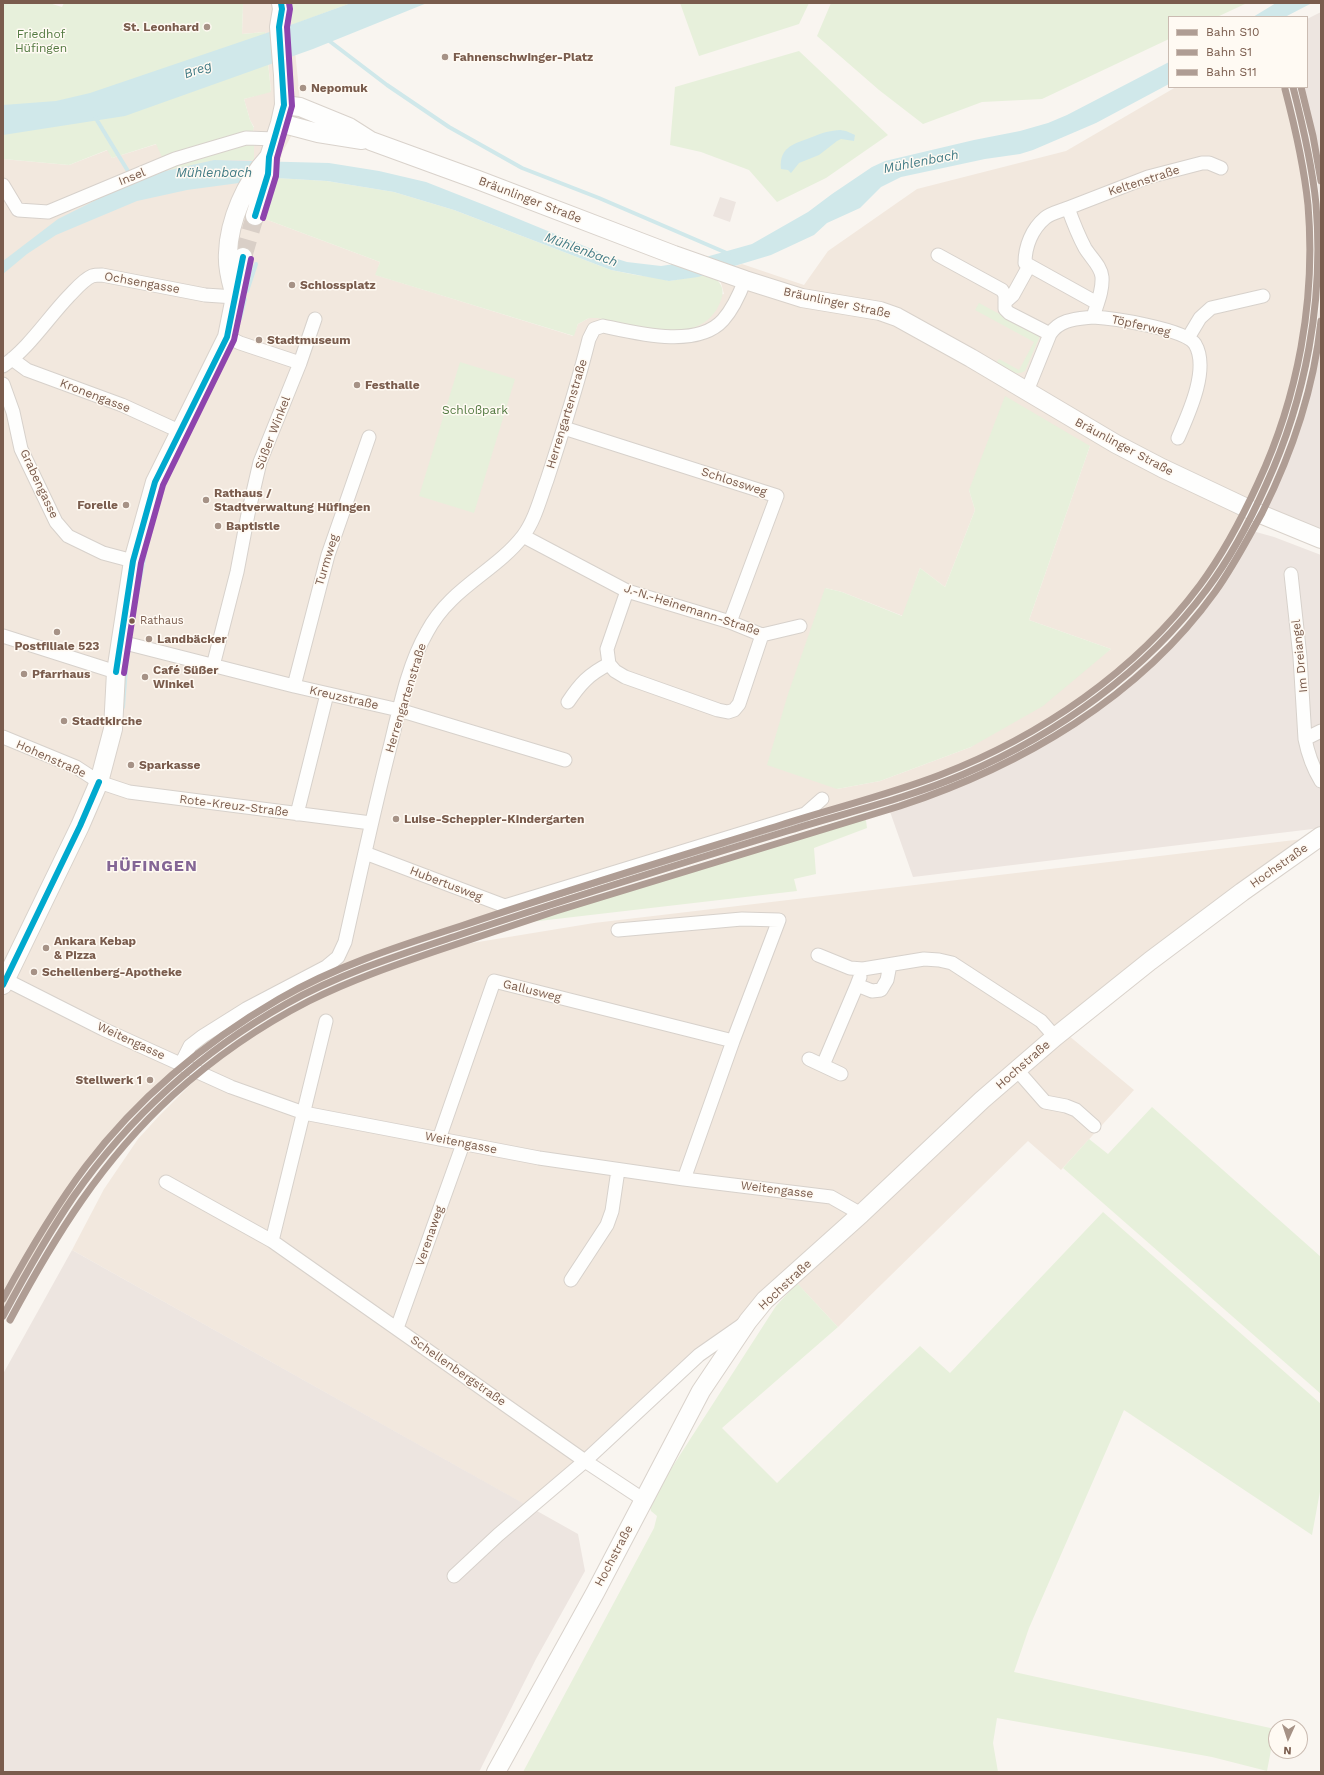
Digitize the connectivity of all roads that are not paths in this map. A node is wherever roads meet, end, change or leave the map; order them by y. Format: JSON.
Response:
{"nodes":[{"id":1,"x":270,"y":3,"type":"edge"},
{"id":2,"x":281,"y":3,"type":"edge"},
{"id":3,"x":279,"y":27,"type":"junction"},
{"id":4,"x":284,"y":105,"type":"junction"},
{"id":5,"x":371,"y":142,"type":"junction"},
{"id":6,"x":274,"y":143,"type":"junction"},
{"id":7,"x":1221,"y":168,"type":"dead end"},
{"id":8,"x":3,"y":186,"type":"edge"},
{"id":9,"x":253,"y":195,"type":"junction"},
{"id":10,"x":1068,"y":208,"type":"junction"},
{"id":11,"x":255,"y":216,"type":"tunnel mouth"},
{"id":12,"x":938,"y":255,"type":"dead end"},
{"id":13,"x":243,"y":257,"type":"tunnel mouth"},
{"id":14,"x":1029,"y":266,"type":"junction"},
{"id":15,"x":745,"y":280,"type":"junction"},
{"id":16,"x":1263,"y":296,"type":"dead end"},
{"id":17,"x":235,"y":297,"type":"junction"},
{"id":18,"x":1005,"y":302,"type":"junction"},
{"id":19,"x":1097,"y":303,"type":"junction"},
{"id":20,"x":1093,"y":317,"type":"junction"},
{"id":21,"x":315,"y":319,"type":"dead end"},
{"id":22,"x":1050,"y":334,"type":"junction"},
{"id":23,"x":227,"y":337,"type":"junction"},
{"id":24,"x":1188,"y":338,"type":"junction"},
{"id":25,"x":300,"y":362,"type":"junction"},
{"id":26,"x":8,"y":363,"type":"edge"},
{"id":27,"x":3,"y":384,"type":"edge"},
{"id":28,"x":1027,"y":391,"type":"junction"},
{"id":29,"x":564,"y":428,"type":"junction"},
{"id":30,"x":179,"y":431,"type":"junction"},
{"id":31,"x":369,"y":437,"type":"dead end"},
{"id":32,"x":1178,"y":438,"type":"dead end"},
{"id":33,"x":523,"y":536,"type":"junction"},
{"id":34,"x":1321,"y":539,"type":"edge"},
{"id":35,"x":133,"y":561,"type":"junction"},
{"id":36,"x":1291,"y":574,"type":"dead end"},
{"id":37,"x":627,"y":591,"type":"junction"},
{"id":38,"x":730,"y":622,"type":"junction"},
{"id":39,"x":800,"y":626,"type":"dead end"},
{"id":40,"x":762,"y":634,"type":"junction"},
{"id":41,"x":3,"y":636,"type":"edge"},
{"id":42,"x":121,"y":642,"type":"junction"},
{"id":43,"x":609,"y":664,"type":"junction"},
{"id":44,"x":213,"y":666,"type":"junction"},
{"id":45,"x":116,"y":672,"type":"junction"},
{"id":46,"x":294,"y":686,"type":"junction"},
{"id":47,"x":327,"y":694,"type":"junction"},
{"id":48,"x":568,"y":702,"type":"dead end"},
{"id":49,"x":399,"y":710,"type":"junction"},
{"id":50,"x":1321,"y":732,"type":"edge"},
{"id":51,"x":3,"y":737,"type":"edge"},
{"id":52,"x":1305,"y":739,"type":"junction"},
{"id":53,"x":565,"y":760,"type":"dead end"},
{"id":54,"x":1321,"y":781,"type":"edge"},
{"id":55,"x":99,"y":782,"type":"junction"},
{"id":56,"x":822,"y":799,"type":"dead end"},
{"id":57,"x":297,"y":814,"type":"junction"},
{"id":58,"x":371,"y":824,"type":"junction"},
{"id":59,"x":1321,"y":836,"type":"edge"},
{"id":60,"x":364,"y":853,"type":"junction"},
{"id":61,"x":618,"y":930,"type":"dead end"},
{"id":62,"x":818,"y":955,"type":"dead end"},
{"id":63,"x":890,"y":964,"type":"junction"},
{"id":64,"x":863,"y":969,"type":"junction"},
{"id":65,"x":4,"y":982,"type":"edge"},
{"id":66,"x":857,"y":985,"type":"junction"},
{"id":67,"x":326,"y":1021,"type":"dead end"},
{"id":68,"x":1056,"y":1037,"type":"junction"},
{"id":69,"x":733,"y":1041,"type":"junction"},
{"id":70,"x":809,"y":1059,"type":"dead end"},
{"id":71,"x":180,"y":1064,"type":"junction"},
{"id":72,"x":823,"y":1065,"type":"junction"},
{"id":73,"x":1017,"y":1070,"type":"junction"},
{"id":74,"x":841,"y":1074,"type":"dead end"},
{"id":75,"x":304,"y":1113,"type":"junction"},
{"id":76,"x":1094,"y":1126,"type":"dead end"},
{"id":77,"x":439,"y":1139,"type":"junction"},
{"id":78,"x":463,"y":1144,"type":"junction"},
{"id":79,"x":618,"y":1170,"type":"junction"},
{"id":80,"x":684,"y":1179,"type":"junction"},
{"id":81,"x":166,"y":1182,"type":"dead end"},
{"id":82,"x":861,"y":1214,"type":"junction"},
{"id":83,"x":272,"y":1241,"type":"junction"},
{"id":84,"x":571,"y":1280,"type":"dead end"},
{"id":85,"x":748,"y":1321,"type":"junction"},
{"id":86,"x":397,"y":1328,"type":"junction"},
{"id":87,"x":585,"y":1461,"type":"junction"},
{"id":88,"x":644,"y":1500,"type":"junction"},
{"id":89,"x":454,"y":1576,"type":"dead end"},
{"id":90,"x":496,"y":1772,"type":"edge"}],
"edges":[{"from":1,"to":3,"type":"main road"},
{"from":2,"to":3,"type":"main road"},
{"from":3,"to":4,"type":"main road"},
{"from":4,"to":5,"type":"main road","name":"Bräunlinger Straße"},
{"from":4,"to":6,"type":"main road"},
{"from":5,"to":6,"type":"main road","name":"Bräunlinger Straße"},
{"from":5,"to":15,"type":"main road","name":"Bräunlinger Straße"},
{"from":6,"to":8,"type":"street","name":"Insel"},
{"from":6,"to":9,"type":"main road"},
{"from":7,"to":10,"type":"street","name":"Keltenstraße"},
{"from":9,"to":11,"type":"main road"},
{"from":9,"to":17,"type":"main road"},
{"from":10,"to":14,"type":"street","name":"Keltenstraße"},
{"from":10,"to":19,"type":"street"},
{"from":12,"to":18,"type":"street"},
{"from":13,"to":17,"type":"main road"},
{"from":14,"to":18,"type":"street"},
{"from":14,"to":19,"type":"street"},
{"from":15,"to":28,"type":"main road","name":"Bräunlinger Straße"},
{"from":15,"to":29,"type":"street","name":"Herrengartenstraße"},
{"from":16,"to":24,"type":"street"},
{"from":17,"to":23,"type":"main road"},
{"from":17,"to":26,"type":"street","name":"Ochsengasse"},
{"from":18,"to":22,"type":"street"},
{"from":19,"to":20,"type":"street"},
{"from":20,"to":22,"type":"street","name":"Töpferweg"},
{"from":20,"to":24,"type":"street","name":"Töpferweg"},
{"from":21,"to":25,"type":"street","name":"Süßer Winkel"},
{"from":22,"to":28,"type":"street"},
{"from":23,"to":25,"type":"street"},
{"from":23,"to":30,"type":"main road"},
{"from":24,"to":32,"type":"street"},
{"from":25,"to":44,"type":"street","name":"Süßer Winkel"},
{"from":26,"to":30,"type":"street","name":"Kronengasse"},
{"from":27,"to":35,"type":"street","name":"Grabengasse"},
{"from":28,"to":34,"type":"main road","name":"Bräunlinger Straße"},
{"from":29,"to":33,"type":"street","name":"Herrengartenstraße"},
{"from":29,"to":38,"type":"street","name":"Schlossweg"},
{"from":30,"to":35,"type":"main road"},
{"from":31,"to":46,"type":"street","name":"Turmweg"},
{"from":33,"to":37,"type":"street","name":"J.-N.-Heinemann-Straße"},
{"from":33,"to":49,"type":"street","name":"Herrengartenstraße"},
{"from":35,"to":42,"type":"main road"},
{"from":36,"to":52,"type":"street","name":"Im Dreiangel"},
{"from":37,"to":38,"type":"street","name":"J.-N.-Heinemann-Straße"},
{"from":37,"to":43,"type":"street"},
{"from":38,"to":40,"type":"street","name":"J.-N.-Heinemann-Straße"},
{"from":39,"to":40,"type":"street","name":"J.-N.-Heinemann-Straße"},
{"from":40,"to":43,"type":"street"},
{"from":41,"to":45,"type":"street"},
{"from":42,"to":44,"type":"street","name":"Kreuzstraße"},
{"from":42,"to":45,"type":"main road"},
{"from":43,"to":48,"type":"street"},
{"from":44,"to":46,"type":"street","name":"Kreuzstraße"},
{"from":45,"to":55,"type":"main road"},
{"from":46,"to":47,"type":"street","name":"Kreuzstraße"},
{"from":47,"to":49,"type":"street","name":"Kreuzstraße"},
{"from":47,"to":57,"type":"street"},
{"from":49,"to":53,"type":"street","name":"Kreuzstraße"},
{"from":49,"to":58,"type":"street","name":"Herrengartenstraße"},
{"from":50,"to":52,"type":"street"},
{"from":51,"to":55,"type":"street","name":"Hohenstraße"},
{"from":52,"to":54,"type":"street","name":"Im Dreiangel"},
{"from":55,"to":57,"type":"street","name":"Rote-Kreuz-Straße"},
{"from":55,"to":65,"type":"main road"},
{"from":56,"to":60,"type":"street","name":"Hubertusweg"},
{"from":57,"to":58,"type":"street","name":"Rote-Kreuz-Straße"},
{"from":58,"to":60,"type":"street","name":"Herrengartenstraße"},
{"from":59,"to":68,"type":"main road","name":"Hochstraße"},
{"from":60,"to":71,"type":"street","name":"Herrengartenstraße"},
{"from":61,"to":69,"type":"street"},
{"from":62,"to":64,"type":"street"},
{"from":63,"to":64,"type":"street"},
{"from":63,"to":66,"type":"street"},
{"from":63,"to":68,"type":"street"},
{"from":64,"to":66,"type":"street"},
{"from":65,"to":71,"type":"street","name":"Weitengasse"},
{"from":66,"to":72,"type":"street"},
{"from":67,"to":75,"type":"street"},
{"from":68,"to":73,"type":"main road","name":"Hochstraße"},
{"from":69,"to":77,"type":"street","name":"Gallusweg"},
{"from":69,"to":80,"type":"street"},
{"from":70,"to":72,"type":"street"},
{"from":71,"to":75,"type":"street","name":"Weitengasse"},
{"from":72,"to":74,"type":"street"},
{"from":73,"to":76,"type":"street"},
{"from":73,"to":82,"type":"main road","name":"Hochstraße"},
{"from":75,"to":77,"type":"street","name":"Weitengasse"},
{"from":75,"to":83,"type":"street"},
{"from":77,"to":78,"type":"street","name":"Weitengasse"},
{"from":78,"to":79,"type":"street","name":"Weitengasse"},
{"from":78,"to":86,"type":"street","name":"Verenaweg"},
{"from":79,"to":80,"type":"street","name":"Weitengasse"},
{"from":79,"to":84,"type":"street"},
{"from":80,"to":82,"type":"street","name":"Weitengasse"},
{"from":81,"to":83,"type":"street","name":"Schellenbergstraße"},
{"from":82,"to":85,"type":"main road","name":"Hochstraße"},
{"from":83,"to":86,"type":"street","name":"Schellenbergstraße"},
{"from":85,"to":87,"type":"street","name":"Hochstraße"},
{"from":85,"to":88,"type":"main road","name":"Hochstraße"},
{"from":86,"to":87,"type":"street","name":"Schellenbergstraße"},
{"from":87,"to":88,"type":"street","name":"Schellenbergstraße"},
{"from":87,"to":89,"type":"street","name":"Hochstraße"},
{"from":88,"to":90,"type":"main road","name":"Hochstraße"}]}
